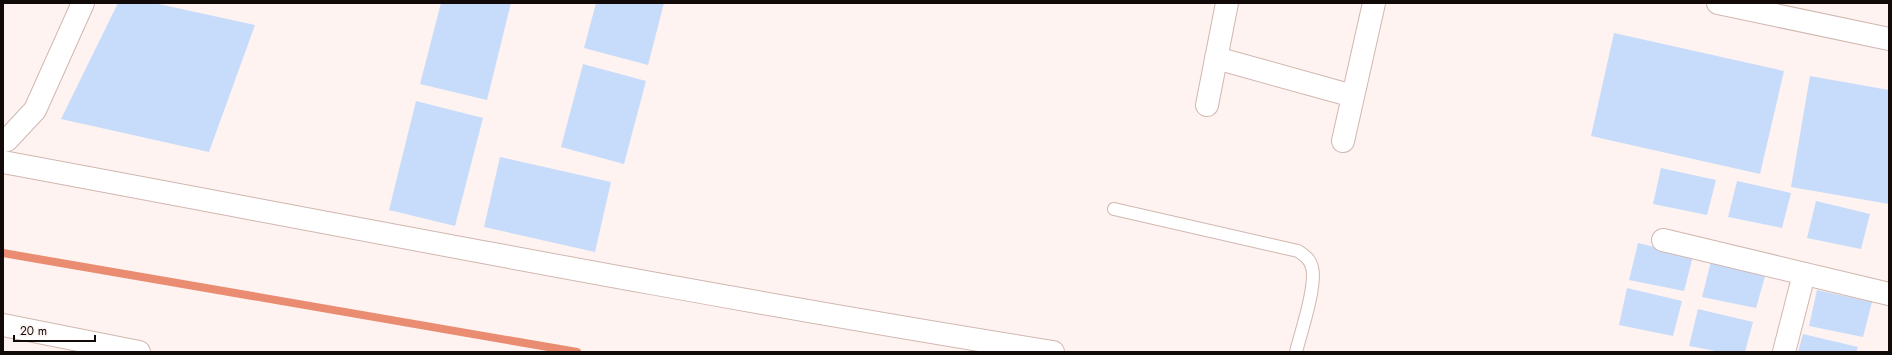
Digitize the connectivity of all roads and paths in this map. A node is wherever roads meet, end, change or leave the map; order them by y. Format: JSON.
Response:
{"nodes":[{"id":1,"x":83,"y":3,"type":"edge"},
{"id":2,"x":1227,"y":3,"type":"edge"},
{"id":3,"x":1374,"y":3,"type":"edge"},
{"id":4,"x":1718,"y":3,"type":"edge"},
{"id":5,"x":1889,"y":39,"type":"edge"},
{"id":6,"x":1216,"y":58,"type":"junction"},
{"id":7,"x":1353,"y":96,"type":"junction"},
{"id":8,"x":1207,"y":105,"type":"dead end"},
{"id":9,"x":3,"y":141,"type":"edge"},
{"id":10,"x":1343,"y":142,"type":"dead end"},
{"id":11,"x":3,"y":164,"type":"edge"},
{"id":12,"x":1114,"y":209,"type":"dead end"},
{"id":13,"x":1663,"y":240,"type":"dead end"},
{"id":14,"x":1804,"y":274,"type":"junction"},
{"id":15,"x":1889,"y":294,"type":"edge"},
{"id":16,"x":3,"y":325,"type":"edge"},
{"id":17,"x":139,"y":352,"type":"edge"},
{"id":18,"x":1054,"y":352,"type":"edge"},
{"id":19,"x":1296,"y":352,"type":"edge"},
{"id":20,"x":1784,"y":352,"type":"edge"}],
"edges":[{"from":1,"to":9,"type":"street"},
{"from":2,"to":6,"type":"street"},
{"from":3,"to":7,"type":"street"},
{"from":4,"to":5,"type":"street"},
{"from":6,"to":7,"type":"street"},
{"from":6,"to":8,"type":"street"},
{"from":7,"to":10,"type":"street"},
{"from":11,"to":18,"type":"street"},
{"from":12,"to":19,"type":"lane"},
{"from":13,"to":14,"type":"street"},
{"from":14,"to":15,"type":"street"},
{"from":14,"to":20,"type":"street"},
{"from":16,"to":17,"type":"street"}]}
